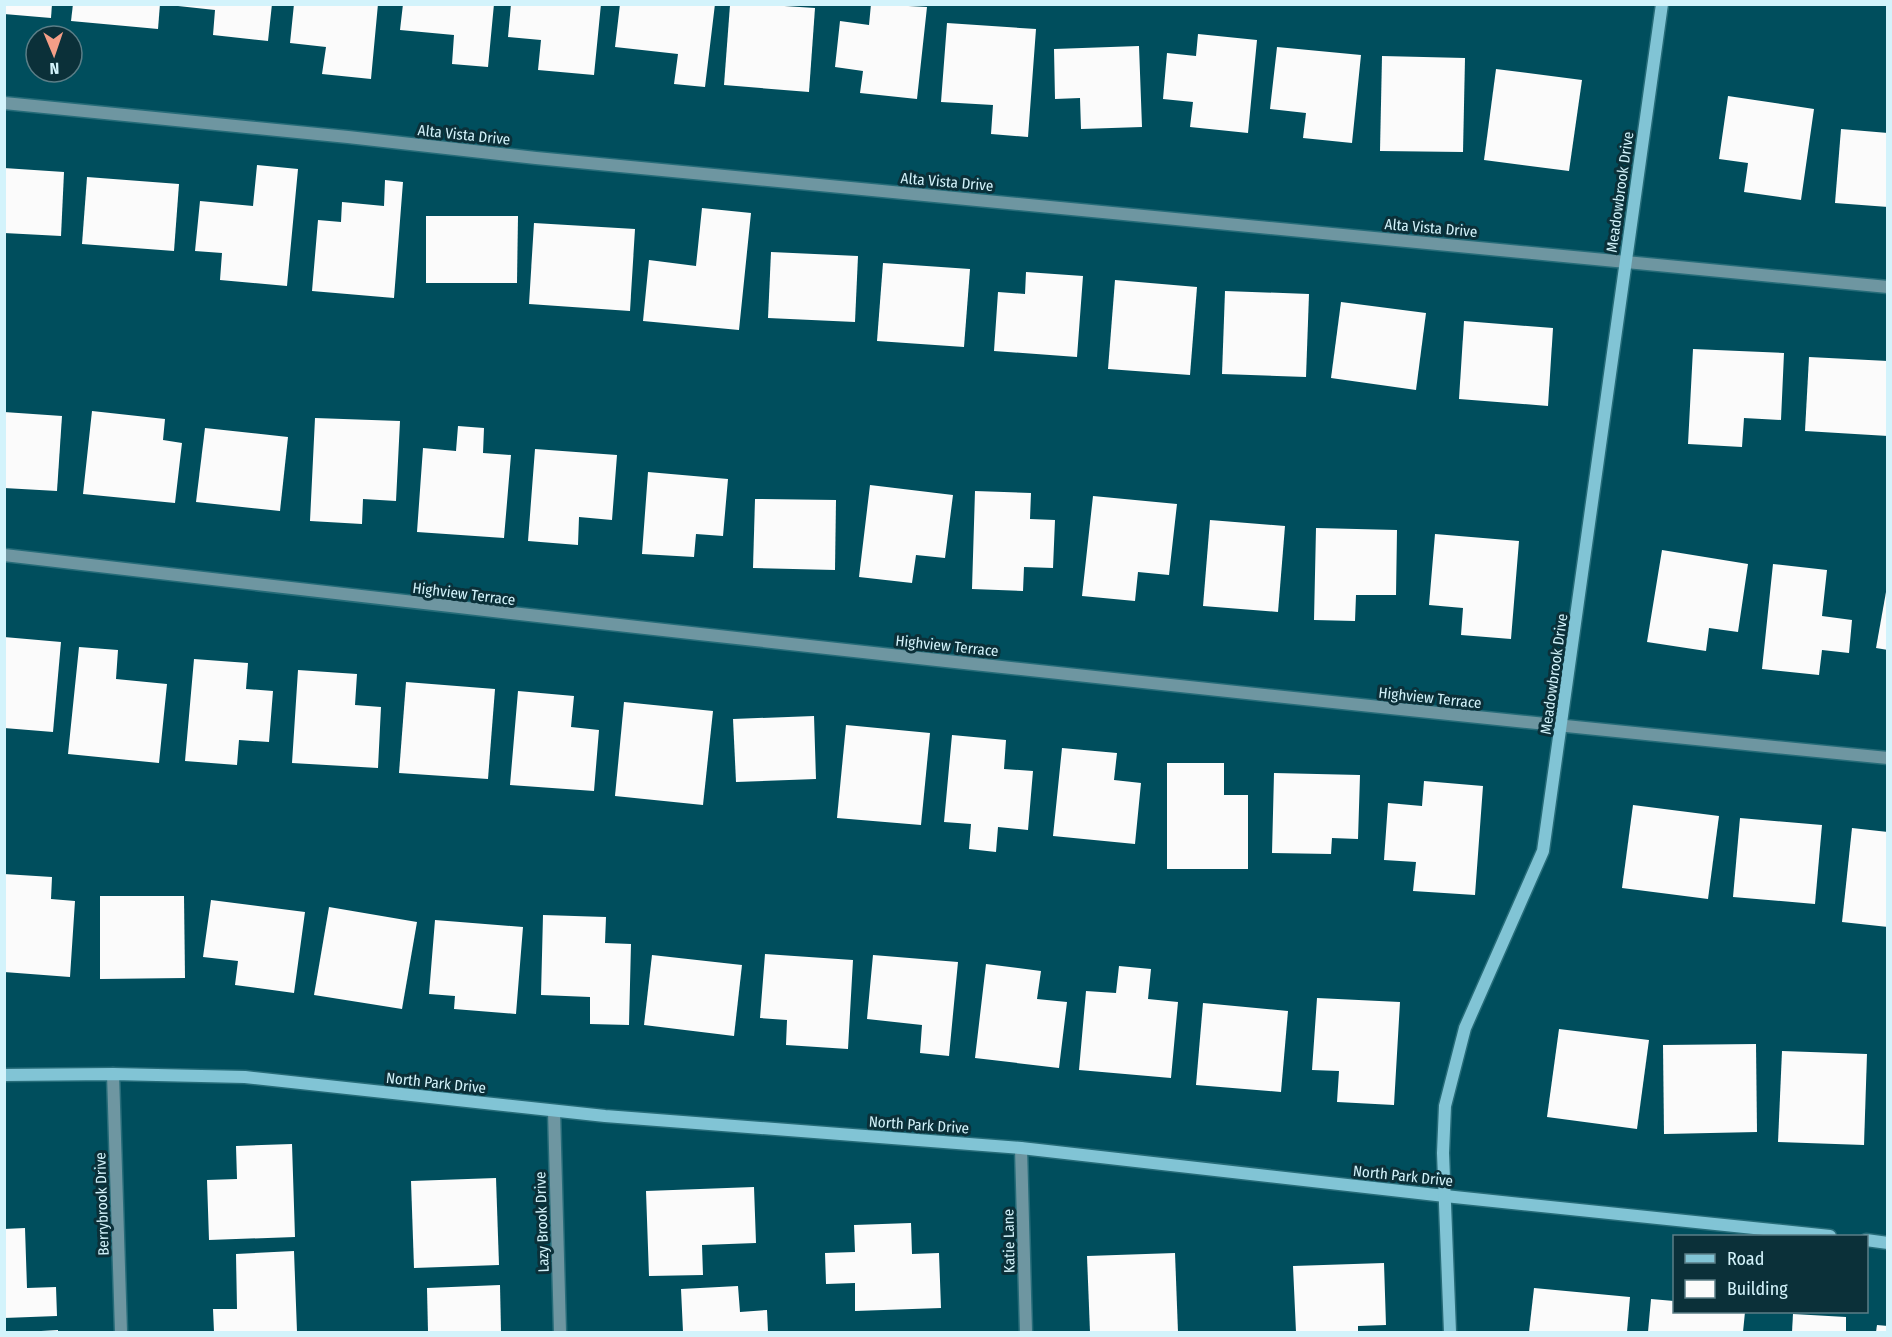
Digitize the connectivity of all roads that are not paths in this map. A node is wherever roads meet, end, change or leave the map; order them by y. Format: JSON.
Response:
{"nodes":[{"id":1,"x":1662,"y":4,"type":"edge"},
{"id":2,"x":4,"y":103,"type":"edge"},
{"id":3,"x":1626,"y":261,"type":"junction"},
{"id":4,"x":1887,"y":287,"type":"edge"},
{"id":5,"x":4,"y":555,"type":"edge"},
{"id":6,"x":1562,"y":726,"type":"junction"},
{"id":7,"x":1887,"y":758,"type":"edge"},
{"id":8,"x":113,"y":1074,"type":"junction"},
{"id":9,"x":4,"y":1075,"type":"edge"},
{"id":10,"x":554,"y":1111,"type":"junction"},
{"id":11,"x":1022,"y":1148,"type":"junction"},
{"id":12,"x":1445,"y":1196,"type":"junction"},
{"id":13,"x":1820,"y":1235,"type":"edge"},
{"id":14,"x":1868,"y":1240,"type":"edge"},
{"id":15,"x":1887,"y":1243,"type":"edge"},
{"id":16,"x":121,"y":1332,"type":"edge"},
{"id":17,"x":560,"y":1332,"type":"edge"},
{"id":18,"x":1026,"y":1332,"type":"edge"},
{"id":19,"x":1450,"y":1332,"type":"edge"}],
"edges":[{"from":1,"to":3,"type":"street","name":"Meadowbrook Drive"},
{"from":2,"to":3,"type":"street","name":"Alta Vista Drive"},
{"from":3,"to":4,"type":"street","name":"Alta Vista Drive"},
{"from":3,"to":6,"type":"street","name":"Meadowbrook Drive"},
{"from":5,"to":6,"type":"street","name":"Highview Terrace"},
{"from":6,"to":7,"type":"street","name":"Highview Terrace"},
{"from":6,"to":12,"type":"street","name":"Meadowbrook Drive"},
{"from":8,"to":9,"type":"street","name":"North Park Drive"},
{"from":8,"to":10,"type":"street","name":"North Park Drive"},
{"from":8,"to":16,"type":"street","name":"Berrybrook Drive"},
{"from":10,"to":11,"type":"street","name":"North Park Drive"},
{"from":10,"to":17,"type":"street","name":"Lazy Brook Drive"},
{"from":11,"to":12,"type":"street","name":"North Park Drive"},
{"from":11,"to":18,"type":"street","name":"Katie Lane"},
{"from":12,"to":13,"type":"street","name":"North Park Drive"},
{"from":12,"to":19,"type":"street","name":"Meadowbrook Drive"},
{"from":14,"to":15,"type":"street"}]}
